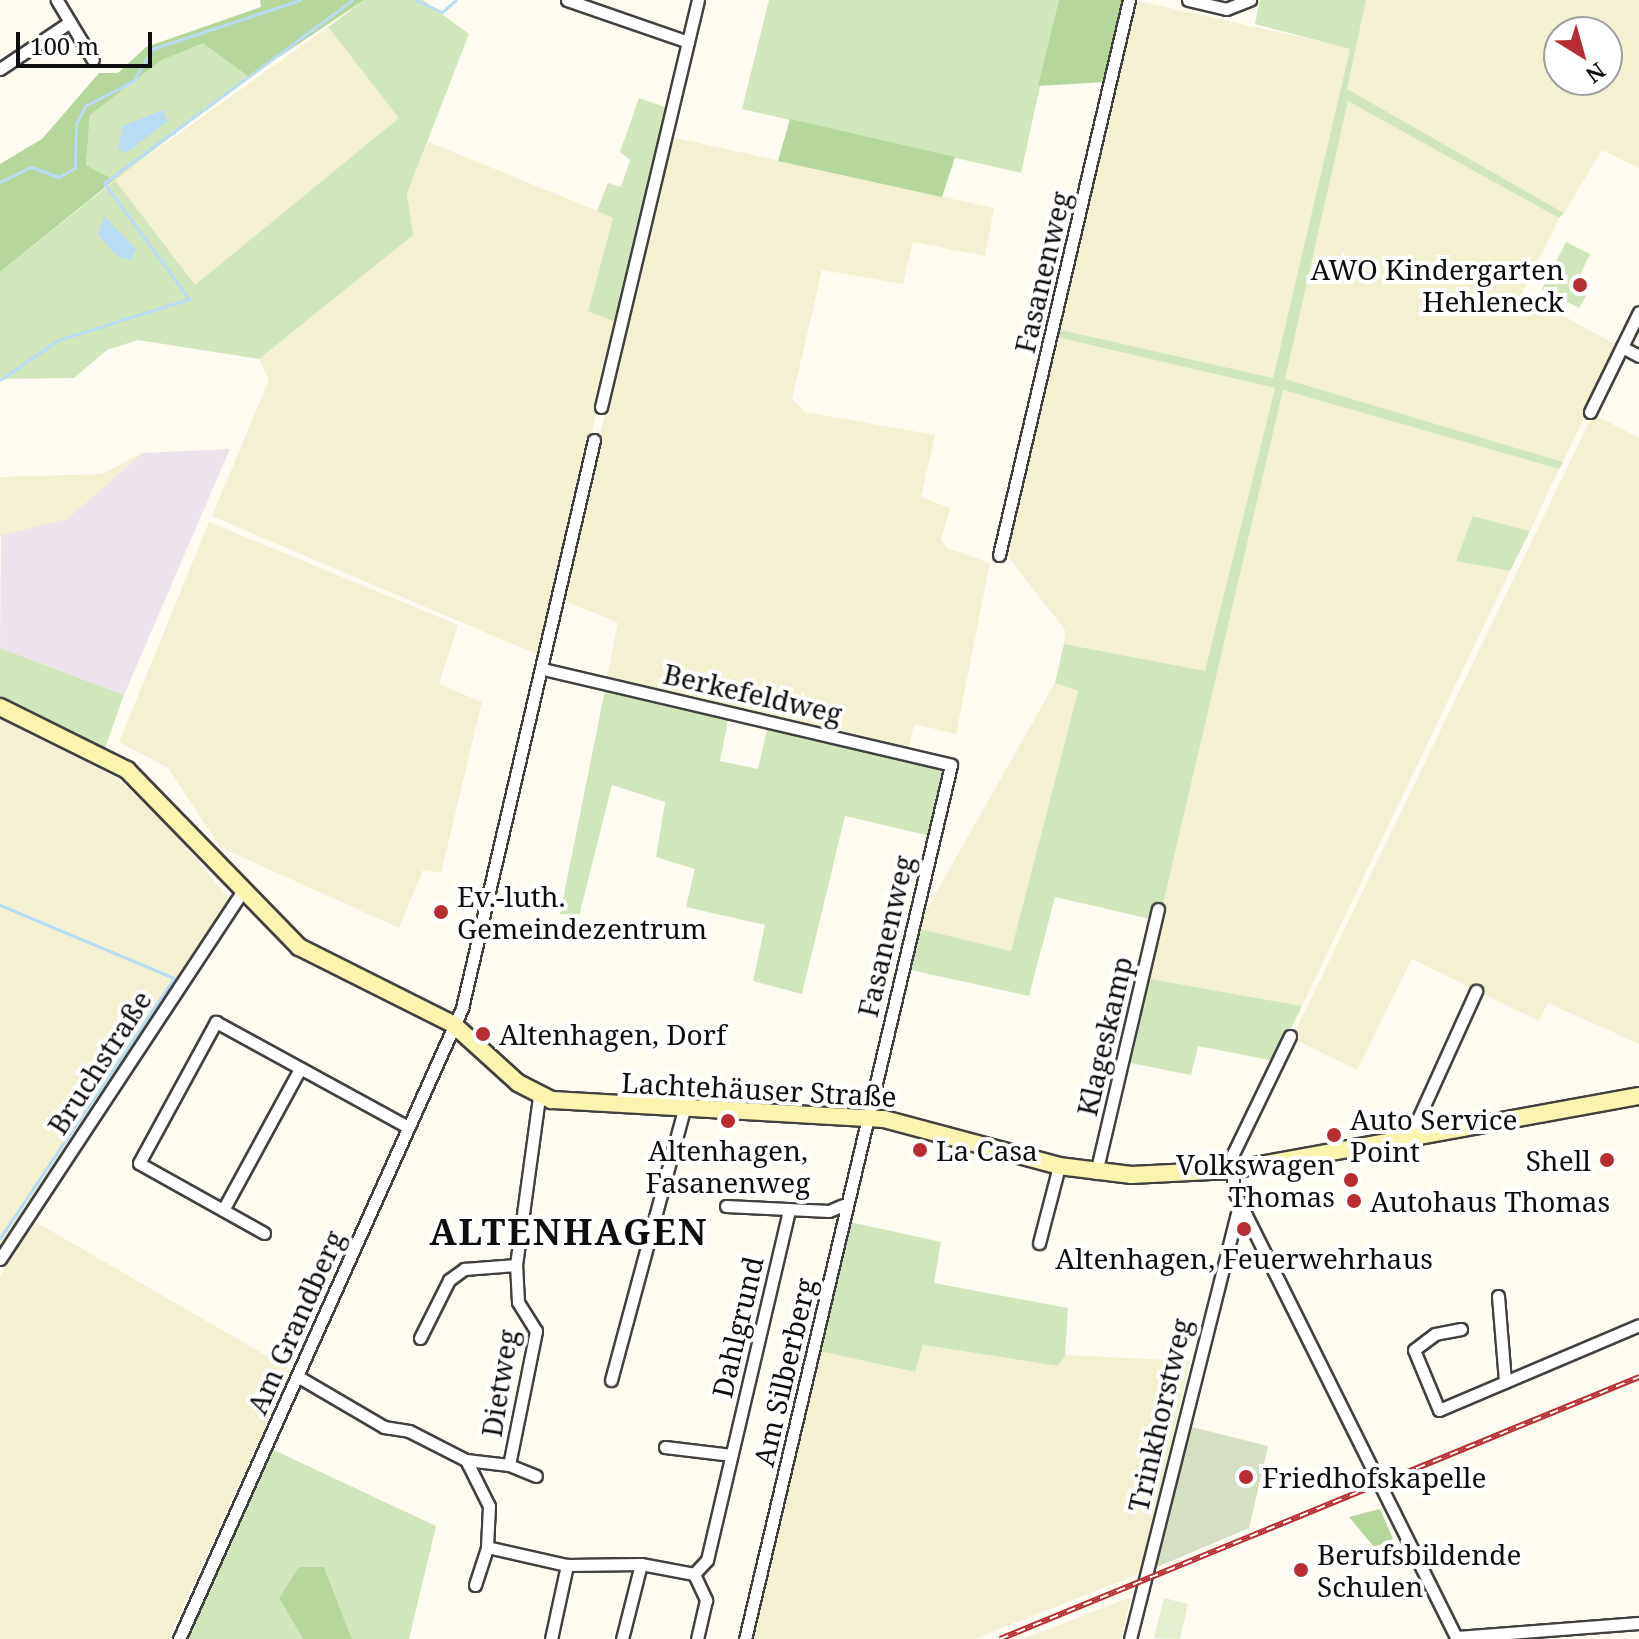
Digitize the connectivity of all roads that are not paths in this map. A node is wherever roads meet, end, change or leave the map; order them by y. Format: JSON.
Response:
{"nodes":[{"id":1,"x":57,"y":0,"type":"edge"},
{"id":2,"x":567,"y":0,"type":"edge"},
{"id":3,"x":698,"y":0,"type":"edge"},
{"id":4,"x":1129,"y":0,"type":"edge"},
{"id":5,"x":1188,"y":0,"type":"edge"},
{"id":6,"x":1250,"y":0,"type":"edge"},
{"id":7,"x":70,"y":22,"type":"junction"},
{"id":8,"x":688,"y":42,"type":"junction"},
{"id":9,"x":93,"y":60,"type":"dead end"},
{"id":10,"x":0,"y":69,"type":"edge"},
{"id":11,"x":1639,"y":312,"type":"edge"},
{"id":12,"x":1622,"y":347,"type":"junction"},
{"id":13,"x":1639,"y":356,"type":"edge"},
{"id":14,"x":601,"y":407,"type":"dead end"},
{"id":15,"x":1590,"y":412,"type":"dead end"},
{"id":16,"x":594,"y":440,"type":"dead end"},
{"id":17,"x":999,"y":555,"type":"dead end"},
{"id":18,"x":543,"y":669,"type":"junction"},
{"id":19,"x":0,"y":707,"type":"edge"},
{"id":20,"x":951,"y":765,"type":"joint"},
{"id":21,"x":241,"y":893,"type":"junction"},
{"id":22,"x":1158,"y":909,"type":"dead end"},
{"id":23,"x":1476,"y":991,"type":"dead end"},
{"id":24,"x":453,"y":1024,"type":"junction"},
{"id":25,"x":1290,"y":1036,"type":"dead end"},
{"id":26,"x":300,"y":1069,"type":"junction"},
{"id":27,"x":539,"y":1096,"type":"junction"},
{"id":28,"x":1639,"y":1096,"type":"edge"},
{"id":29,"x":684,"y":1110,"type":"junction"},
{"id":30,"x":867,"y":1118,"type":"junction"},
{"id":31,"x":408,"y":1127,"type":"junction"},
{"id":32,"x":1408,"y":1141,"type":"junction"},
{"id":33,"x":1059,"y":1166,"type":"junction"},
{"id":34,"x":1232,"y":1170,"type":"junction"},
{"id":35,"x":1096,"y":1173,"type":"junction"},
{"id":36,"x":843,"y":1205,"type":"junction"},
{"id":37,"x":1239,"y":1205,"type":"junction"},
{"id":38,"x":726,"y":1206,"type":"dead end"},
{"id":39,"x":223,"y":1210,"type":"junction"},
{"id":40,"x":789,"y":1210,"type":"junction"},
{"id":41,"x":264,"y":1233,"type":"dead end"},
{"id":42,"x":1039,"y":1243,"type":"dead end"},
{"id":43,"x":0,"y":1259,"type":"edge"},
{"id":44,"x":516,"y":1265,"type":"junction"},
{"id":45,"x":1498,"y":1296,"type":"dead end"},
{"id":46,"x":1639,"y":1325,"type":"edge"},
{"id":47,"x":1461,"y":1329,"type":"dead end"},
{"id":48,"x":420,"y":1338,"type":"dead end"},
{"id":49,"x":297,"y":1376,"type":"junction"},
{"id":50,"x":611,"y":1380,"type":"dead end"},
{"id":51,"x":1505,"y":1382,"type":"junction"},
{"id":52,"x":665,"y":1447,"type":"dead end"},
{"id":53,"x":732,"y":1455,"type":"junction"},
{"id":54,"x":466,"y":1460,"type":"junction"},
{"id":55,"x":509,"y":1465,"type":"junction"},
{"id":56,"x":536,"y":1476,"type":"dead end"},
{"id":57,"x":487,"y":1547,"type":"junction"},
{"id":58,"x":641,"y":1564,"type":"junction"},
{"id":59,"x":567,"y":1565,"type":"junction"},
{"id":60,"x":694,"y":1574,"type":"junction"},
{"id":61,"x":475,"y":1585,"type":"dead end"},
{"id":62,"x":1639,"y":1623,"type":"edge"},
{"id":63,"x":1456,"y":1638,"type":"edge"},
{"id":64,"x":179,"y":1639,"type":"edge"},
{"id":65,"x":551,"y":1639,"type":"edge"},
{"id":66,"x":622,"y":1639,"type":"edge"},
{"id":67,"x":697,"y":1639,"type":"edge"},
{"id":68,"x":745,"y":1639,"type":"edge"},
{"id":69,"x":1130,"y":1639,"type":"edge"}],
"edges":[{"from":1,"to":7,"type":"street"},
{"from":2,"to":8,"type":"street"},
{"from":3,"to":8,"type":"street"},
{"from":4,"to":17,"type":"street","name":"Fasanenweg"},
{"from":5,"to":6,"type":"street"},
{"from":7,"to":9,"type":"street"},
{"from":7,"to":10,"type":"street"},
{"from":8,"to":14,"type":"street"},
{"from":11,"to":12,"type":"street"},
{"from":12,"to":13,"type":"street"},
{"from":12,"to":15,"type":"street"},
{"from":16,"to":18,"type":"street"},
{"from":18,"to":20,"type":"street","name":"Berkefeldweg"},
{"from":18,"to":24,"type":"street"},
{"from":19,"to":21,"type":"street"},
{"from":20,"to":30,"type":"street","name":"Fasanenweg"},
{"from":21,"to":24,"type":"street"},
{"from":21,"to":43,"type":"street","name":"Bruchstraße"},
{"from":22,"to":35,"type":"street","name":"Klageskamp"},
{"from":23,"to":32,"type":"street"},
{"from":24,"to":27,"type":"street"},
{"from":24,"to":31,"type":"street","name":"Am Grandberg"},
{"from":25,"to":34,"type":"street"},
{"from":26,"to":31,"type":"street"},
{"from":26,"to":39,"type":"street"},
{"from":26,"to":39,"type":"street"},
{"from":27,"to":29,"type":"street","name":"Lachtehäuser Straße"},
{"from":27,"to":44,"type":"street","name":"Dietweg"},
{"from":28,"to":32,"type":"street","name":"Lachtehäuser Straße"},
{"from":29,"to":30,"type":"street","name":"Lachtehäuser Straße"},
{"from":29,"to":50,"type":"street"},
{"from":30,"to":33,"type":"street","name":"Lachtehäuser Straße"},
{"from":30,"to":36,"type":"street","name":"Am Silberberg"},
{"from":31,"to":49,"type":"street","name":"Am Grandberg"},
{"from":32,"to":34,"type":"street","name":"Lachtehäuser Straße"},
{"from":33,"to":35,"type":"street","name":"Lachtehäuser Straße"},
{"from":33,"to":42,"type":"street"},
{"from":34,"to":35,"type":"street","name":"Lachtehäuser Straße"},
{"from":34,"to":37,"type":"street"},
{"from":36,"to":40,"type":"street"},
{"from":36,"to":68,"type":"street","name":"Am Silberberg"},
{"from":37,"to":63,"type":"street"},
{"from":37,"to":69,"type":"street","name":"Trinkhorstweg"},
{"from":38,"to":40,"type":"street"},
{"from":39,"to":41,"type":"street"},
{"from":40,"to":53,"type":"street","name":"Dahlgrund"},
{"from":44,"to":48,"type":"street"},
{"from":44,"to":55,"type":"street","name":"Dietweg"},
{"from":45,"to":51,"type":"street"},
{"from":46,"to":51,"type":"street"},
{"from":47,"to":51,"type":"street"},
{"from":49,"to":54,"type":"street"},
{"from":49,"to":64,"type":"street","name":"Am Grandberg"},
{"from":52,"to":53,"type":"street"},
{"from":53,"to":60,"type":"street","name":"Dahlgrund"},
{"from":54,"to":55,"type":"street","name":"Dietweg"},
{"from":54,"to":57,"type":"street"},
{"from":55,"to":56,"type":"street","name":"Dietweg"},
{"from":57,"to":59,"type":"street"},
{"from":57,"to":61,"type":"street"},
{"from":58,"to":59,"type":"street"},
{"from":58,"to":60,"type":"street"},
{"from":58,"to":66,"type":"street"},
{"from":59,"to":65,"type":"street"},
{"from":60,"to":67,"type":"street"},
{"from":62,"to":63,"type":"street"}]}
